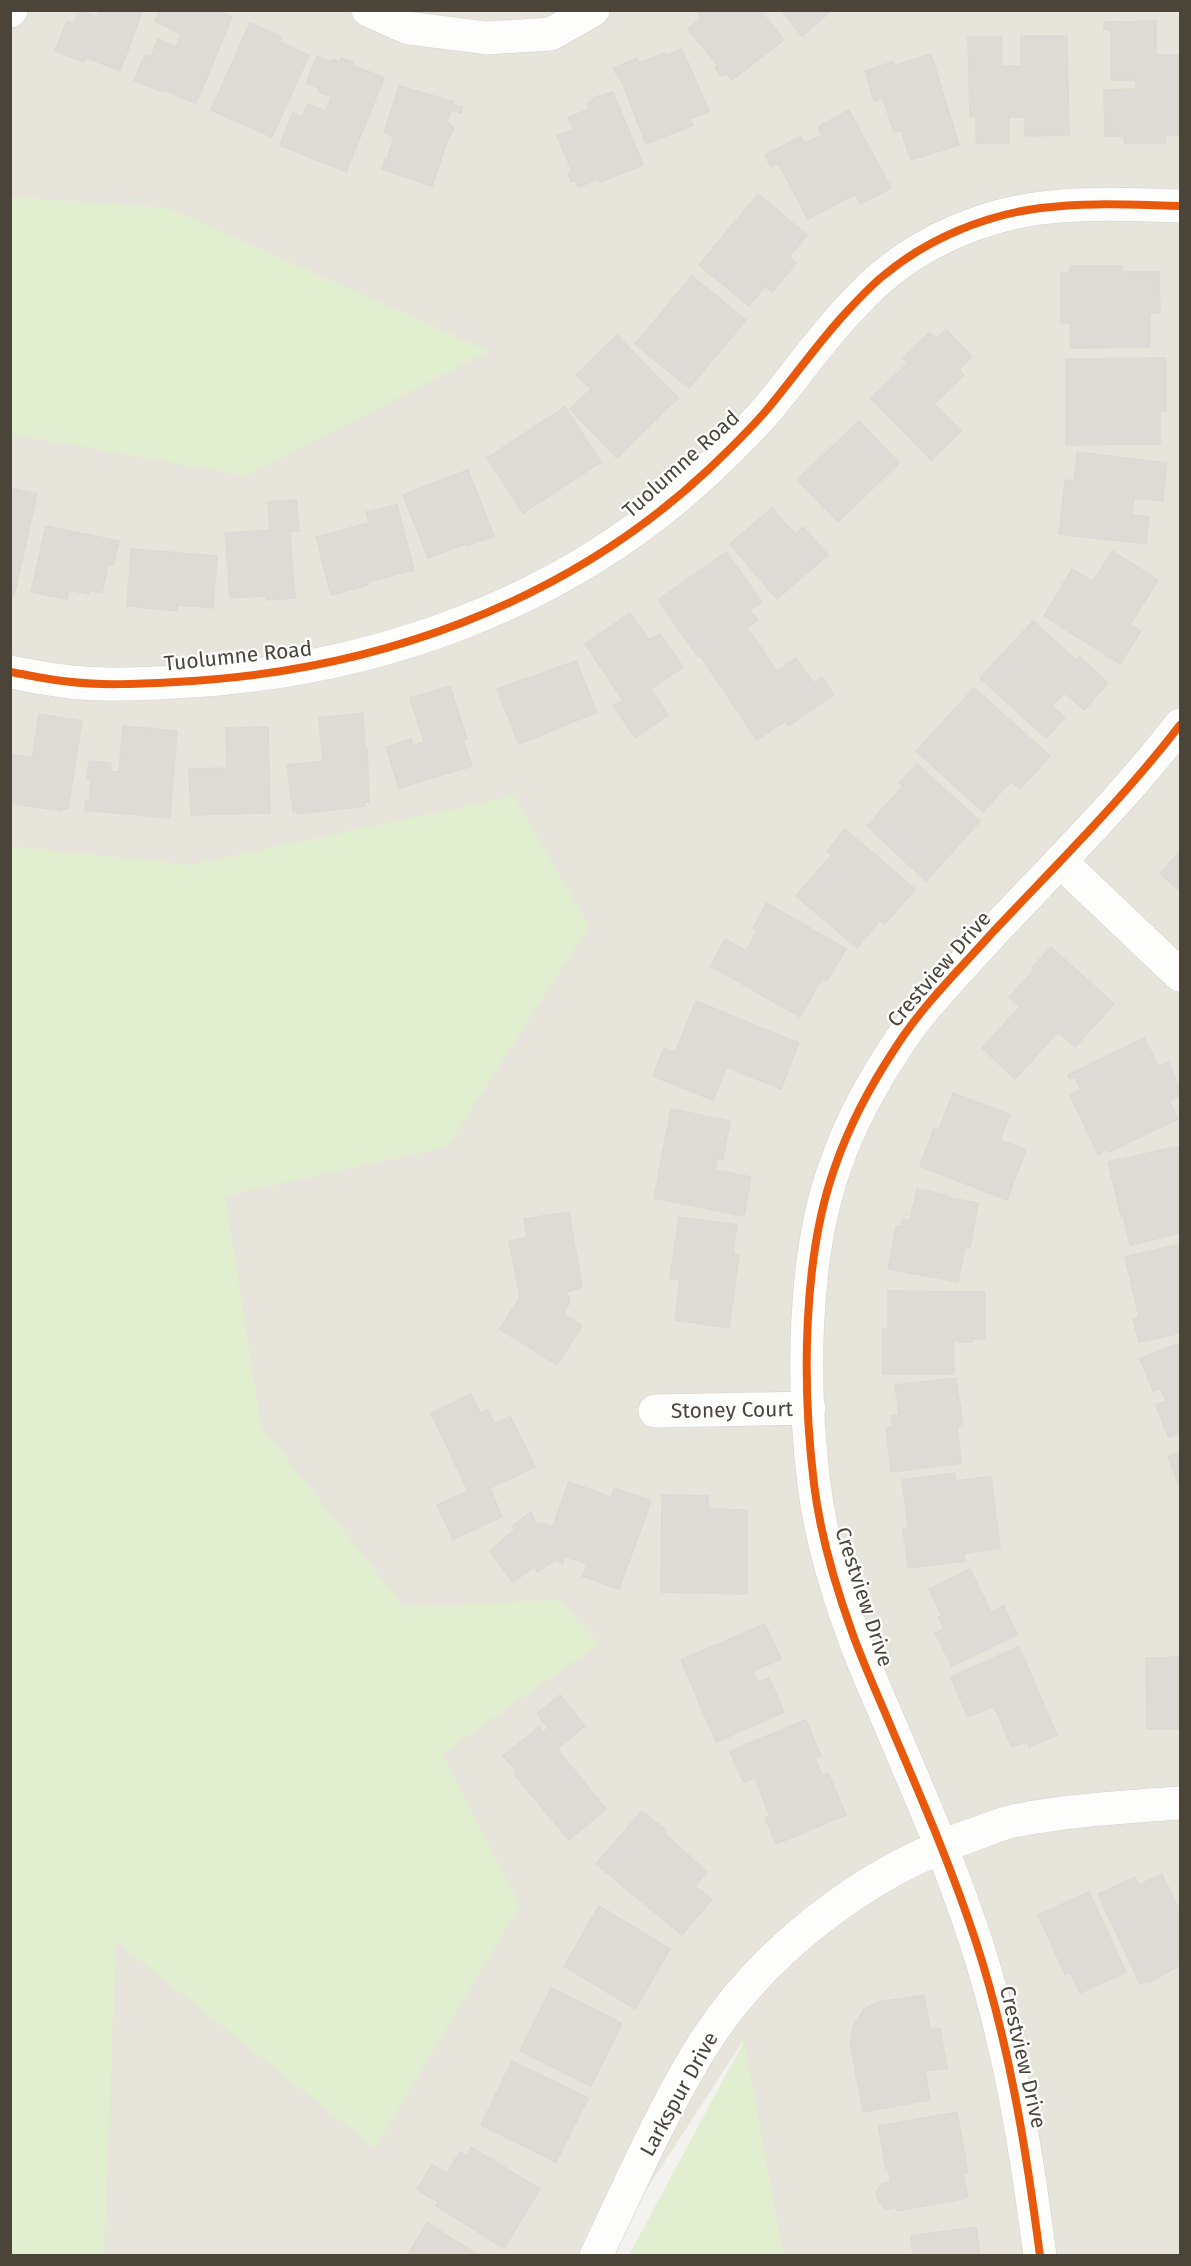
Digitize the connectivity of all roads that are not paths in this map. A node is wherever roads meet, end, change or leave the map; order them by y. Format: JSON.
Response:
{"nodes":[{"id":1,"x":368,"y":10,"type":"edge"},
{"id":2,"x":593,"y":10,"type":"edge"},
{"id":3,"x":411,"y":19,"type":"edge"},
{"id":4,"x":1180,"y":206,"type":"edge"},
{"id":5,"x":10,"y":672,"type":"edge"},
{"id":6,"x":1180,"y":725,"type":"edge"},
{"id":7,"x":1060,"y":861,"type":"junction"},
{"id":8,"x":1180,"y":975,"type":"edge"},
{"id":9,"x":809,"y":1408,"type":"junction"},
{"id":10,"x":655,"y":1411,"type":"dead end"},
{"id":11,"x":1180,"y":1803,"type":"edge"},
{"id":12,"x":942,"y":1845,"type":"junction"},
{"id":13,"x":596,"y":2256,"type":"edge"},
{"id":14,"x":1040,"y":2256,"type":"edge"}],
"edges":[{"from":1,"to":3,"type":"street"},
{"from":2,"to":3,"type":"street"},
{"from":4,"to":5,"type":"street","name":"Tuolumne Road"},
{"from":6,"to":7,"type":"street","name":"Crestview Drive"},
{"from":7,"to":8,"type":"street"},
{"from":7,"to":9,"type":"street","name":"Crestview Drive"},
{"from":9,"to":10,"type":"street","name":"Stoney Court"},
{"from":9,"to":12,"type":"street","name":"Crestview Drive"},
{"from":11,"to":12,"type":"street","name":"Larkspur Drive"},
{"from":12,"to":13,"type":"street","name":"Larkspur Drive"},
{"from":12,"to":14,"type":"street","name":"Crestview Drive"}]}
